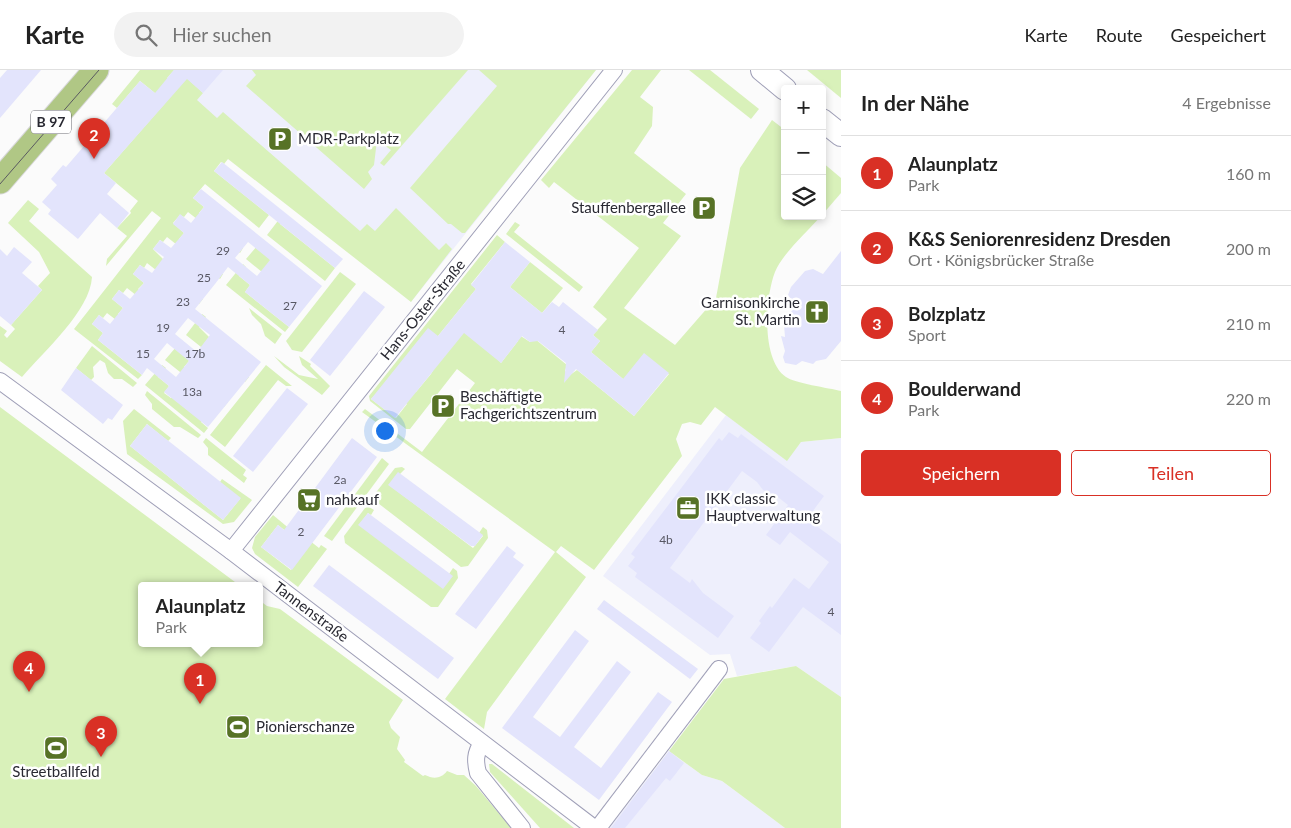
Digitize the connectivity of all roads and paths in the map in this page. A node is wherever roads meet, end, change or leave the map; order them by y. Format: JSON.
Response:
{"nodes":[{"id":1,"x":96,"y":70,"type":"edge"},
{"id":2,"x":614,"y":70,"type":"edge"},
{"id":3,"x":762,"y":70,"type":"edge"},
{"id":4,"x":781,"y":86,"type":"edge"},
{"id":5,"x":826,"y":123,"type":"edge"},
{"id":6,"x":841,"y":135,"type":"edge"},
{"id":7,"x":2,"y":175,"type":"edge"},
{"id":8,"x":0,"y":381,"type":"edge"},
{"id":9,"x":231,"y":550,"type":"junction"},
{"id":10,"x":719,"y":669,"type":"dead end"},
{"id":11,"x":482,"y":743,"type":"junction"},
{"id":12,"x":522,"y":828,"type":"edge"},
{"id":13,"x":594,"y":828,"type":"edge"},
{"id":14,"x":598,"y":828,"type":"edge"}],
"edges":[{"from":1,"to":7,"type":"main road","number":"B 97"},
{"from":2,"to":9,"type":"street","name":"Hans-Oster-Straße"},
{"from":3,"to":4,"type":"main road"},
{"from":5,"to":6,"type":"main road"},
{"from":8,"to":9,"type":"street","name":"Tannenstraße"},
{"from":9,"to":11,"type":"street","name":"Tannenstraße"},
{"from":10,"to":14,"type":"street"},
{"from":11,"to":12,"type":"street"},
{"from":11,"to":13,"type":"street","name":"Tannenstraße"}]}
